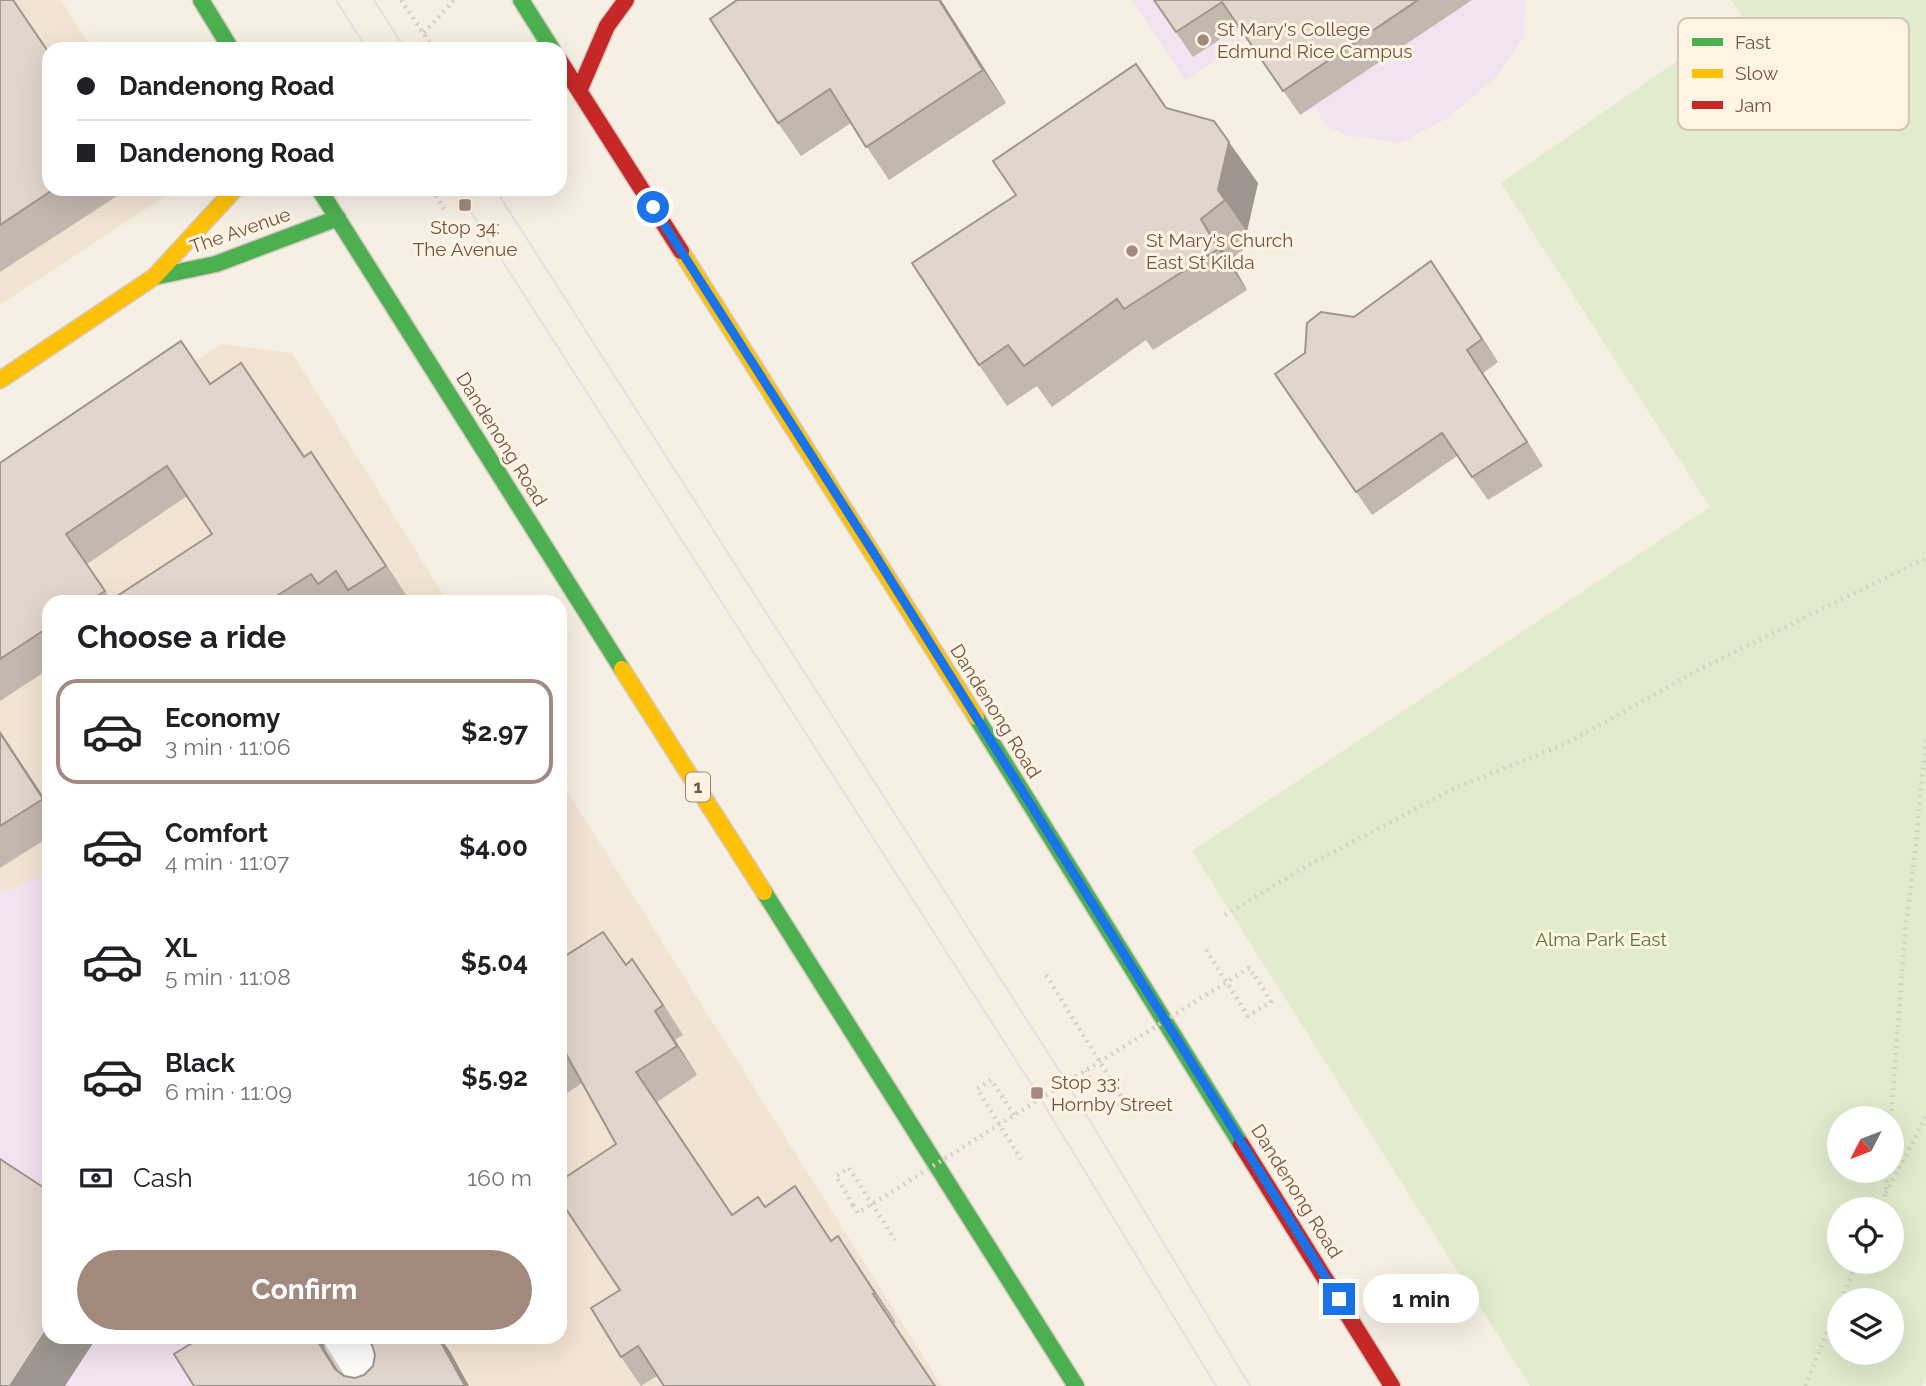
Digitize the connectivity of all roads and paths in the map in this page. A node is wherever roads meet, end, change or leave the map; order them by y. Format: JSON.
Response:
{"nodes":[{"id":1,"x":201,"y":0,"type":"edge"},
{"id":2,"x":401,"y":0,"type":"edge"},
{"id":3,"x":454,"y":0,"type":"edge"},
{"id":4,"x":521,"y":0,"type":"edge"},
{"id":5,"x":626,"y":0,"type":"edge"},
{"id":6,"x":424,"y":33,"type":"junction"},
{"id":7,"x":227,"y":42,"type":"edge"},
{"id":8,"x":430,"y":42,"type":"edge"},
{"id":9,"x":548,"y":42,"type":"edge"},
{"id":10,"x":567,"y":72,"type":"edge"},
{"id":11,"x":579,"y":91,"type":"junction"},
{"id":12,"x":229,"y":196,"type":"edge"},
{"id":13,"x":324,"y":196,"type":"edge"},
{"id":14,"x":437,"y":196,"type":"edge"},
{"id":15,"x":444,"y":209,"type":"dead end"},
{"id":16,"x":338,"y":218,"type":"junction"},
{"id":17,"x":154,"y":277,"type":"junction"},
{"id":18,"x":0,"y":380,"type":"edge"},
{"id":19,"x":1926,"y":558,"type":"edge"},
{"id":20,"x":1926,"y":736,"type":"edge"},
{"id":21,"x":1225,"y":915,"type":"dead end"},
{"id":22,"x":1206,"y":950,"type":"dead end"},
{"id":23,"x":1046,"y":975,"type":"dead end"},
{"id":24,"x":1085,"y":1071,"type":"junction"},
{"id":25,"x":1892,"y":1106,"type":"edge"},
{"id":26,"x":1014,"y":1115,"type":"junction"},
{"id":27,"x":1926,"y":1117,"type":"edge"},
{"id":28,"x":1021,"y":1160,"type":"dead end"},
{"id":29,"x":1887,"y":1183,"type":"edge"},
{"id":30,"x":1886,"y":1193,"type":"junction"},
{"id":31,"x":1884,"y":1197,"type":"edge"},
{"id":32,"x":895,"y":1240,"type":"dead end"},
{"id":33,"x":1827,"y":1333,"type":"edge"},
{"id":34,"x":347,"y":1344,"type":"edge"},
{"id":35,"x":1064,"y":1380,"type":"edge"},
{"id":36,"x":374,"y":1386,"type":"edge"},
{"id":37,"x":1392,"y":1386,"type":"edge"},
{"id":38,"x":1805,"y":1386,"type":"edge"}],
"edges":[{"from":1,"to":7,"type":"main road"},
{"from":2,"to":6,"type":"path"},
{"from":3,"to":6,"type":"path"},
{"from":4,"to":9,"type":"main road"},
{"from":5,"to":11,"type":"main road"},
{"from":6,"to":8,"type":"path"},
{"from":10,"to":11,"type":"main road","name":"Dandenong Road"},
{"from":11,"to":37,"type":"main road","name":"Dandenong Road"},
{"from":12,"to":17,"type":"main road","name":"The Avenue"},
{"from":13,"to":16,"type":"main road","name":"Dandenong Road","number":"1"},
{"from":14,"to":15,"type":"path"},
{"from":16,"to":17,"type":"main road","name":"The Avenue"},
{"from":16,"to":35,"type":"main road","name":"Dandenong Road","number":"1"},
{"from":17,"to":18,"type":"main road","name":"The Avenue"},
{"from":19,"to":21,"type":"path"},
{"from":20,"to":25,"type":"path"},
{"from":22,"to":24,"type":"path","bridge":true},
{"from":23,"to":24,"type":"path"},
{"from":24,"to":26,"type":"path","bridge":true},
{"from":26,"to":28,"type":"path"},
{"from":26,"to":32,"type":"path","bridge":true},
{"from":27,"to":30,"type":"path"},
{"from":29,"to":30,"type":"path"},
{"from":30,"to":31,"type":"path"},
{"from":33,"to":38,"type":"path"},
{"from":34,"to":36,"type":"street"}]}
